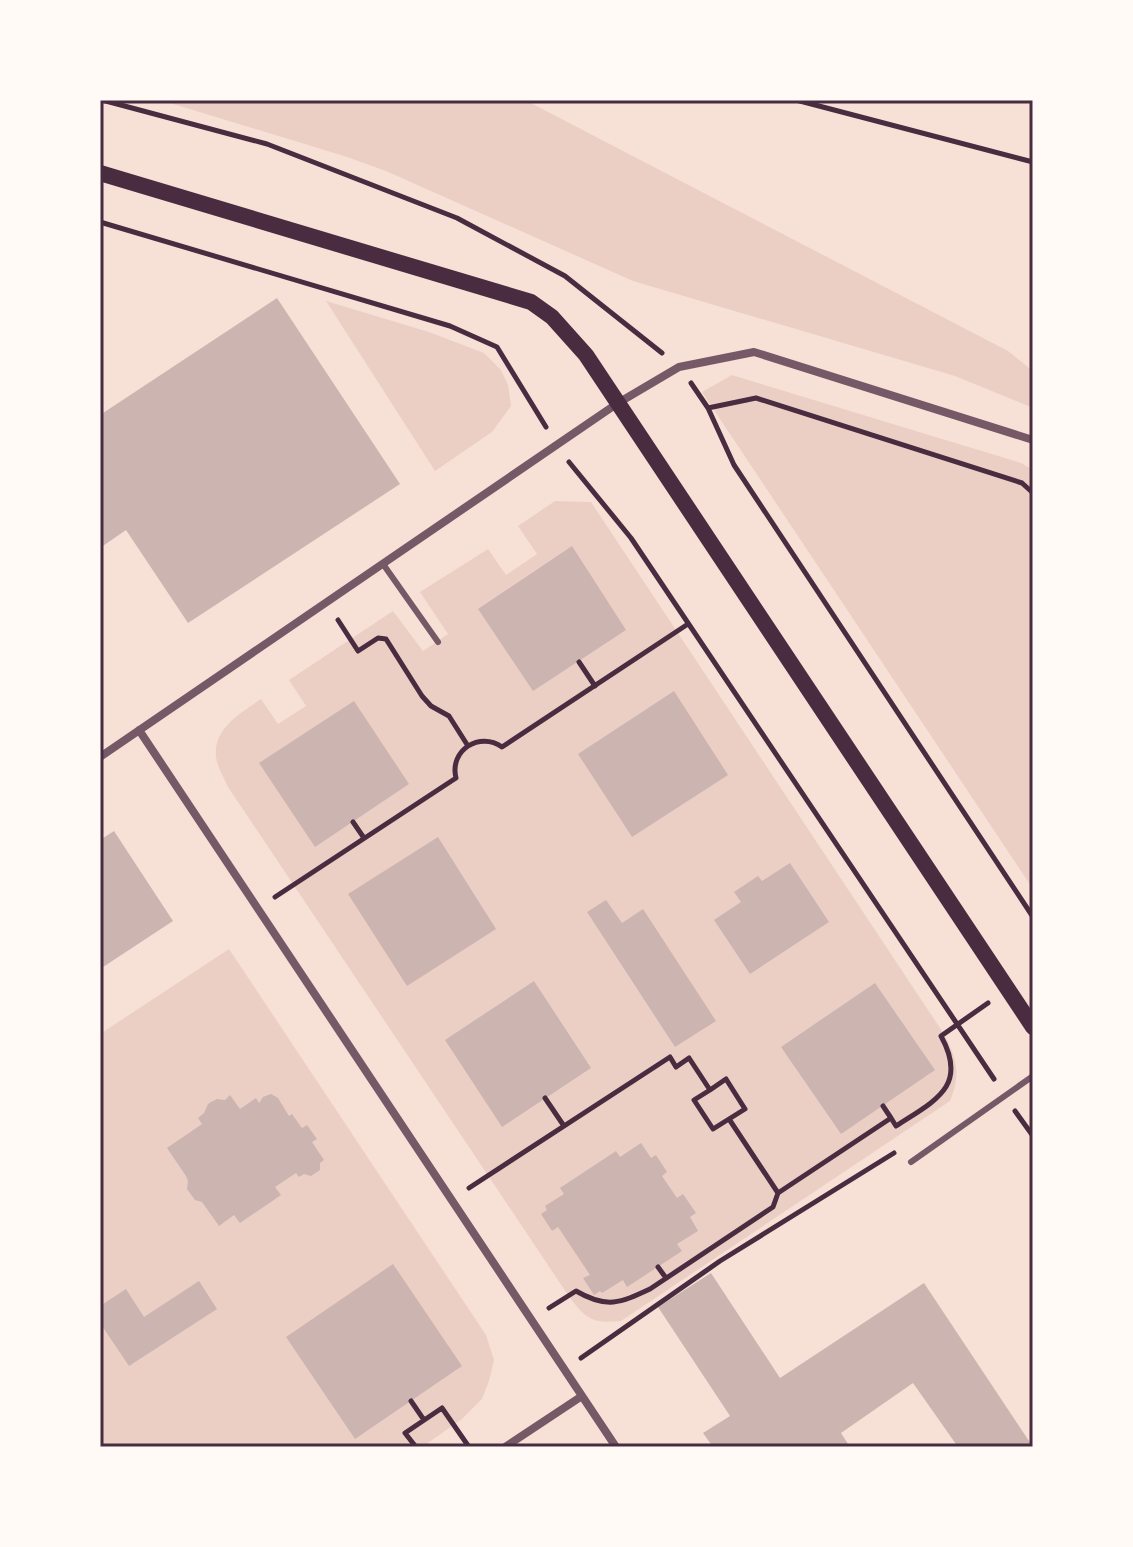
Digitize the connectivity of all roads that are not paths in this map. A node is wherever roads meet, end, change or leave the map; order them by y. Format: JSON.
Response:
{"nodes":[{"id":1,"x":100,"y":173,"type":"edge"},
{"id":2,"x":618,"y":403,"type":"junction"},
{"id":3,"x":1033,"y":440,"type":"edge"},
{"id":4,"x":383,"y":564,"type":"junction"},
{"id":5,"x":438,"y":642,"type":"dead end"},
{"id":6,"x":139,"y":730,"type":"junction"},
{"id":7,"x":100,"y":757,"type":"edge"},
{"id":8,"x":1033,"y":1027,"type":"edge"},
{"id":9,"x":1033,"y":1076,"type":"edge"},
{"id":10,"x":911,"y":1162,"type":"dead end"},
{"id":11,"x":582,"y":1396,"type":"junction"},
{"id":12,"x":505,"y":1447,"type":"edge"},
{"id":13,"x":616,"y":1447,"type":"edge"}],
"edges":[{"from":1,"to":2,"type":"main road"},
{"from":2,"to":3,"type":"street"},
{"from":2,"to":4,"type":"street"},
{"from":2,"to":8,"type":"main road"},
{"from":4,"to":5,"type":"lane"},
{"from":4,"to":6,"type":"street"},
{"from":6,"to":7,"type":"street"},
{"from":6,"to":11,"type":"street"},
{"from":9,"to":10,"type":"lane"},
{"from":11,"to":12,"type":"street"},
{"from":11,"to":13,"type":"street"}]}
